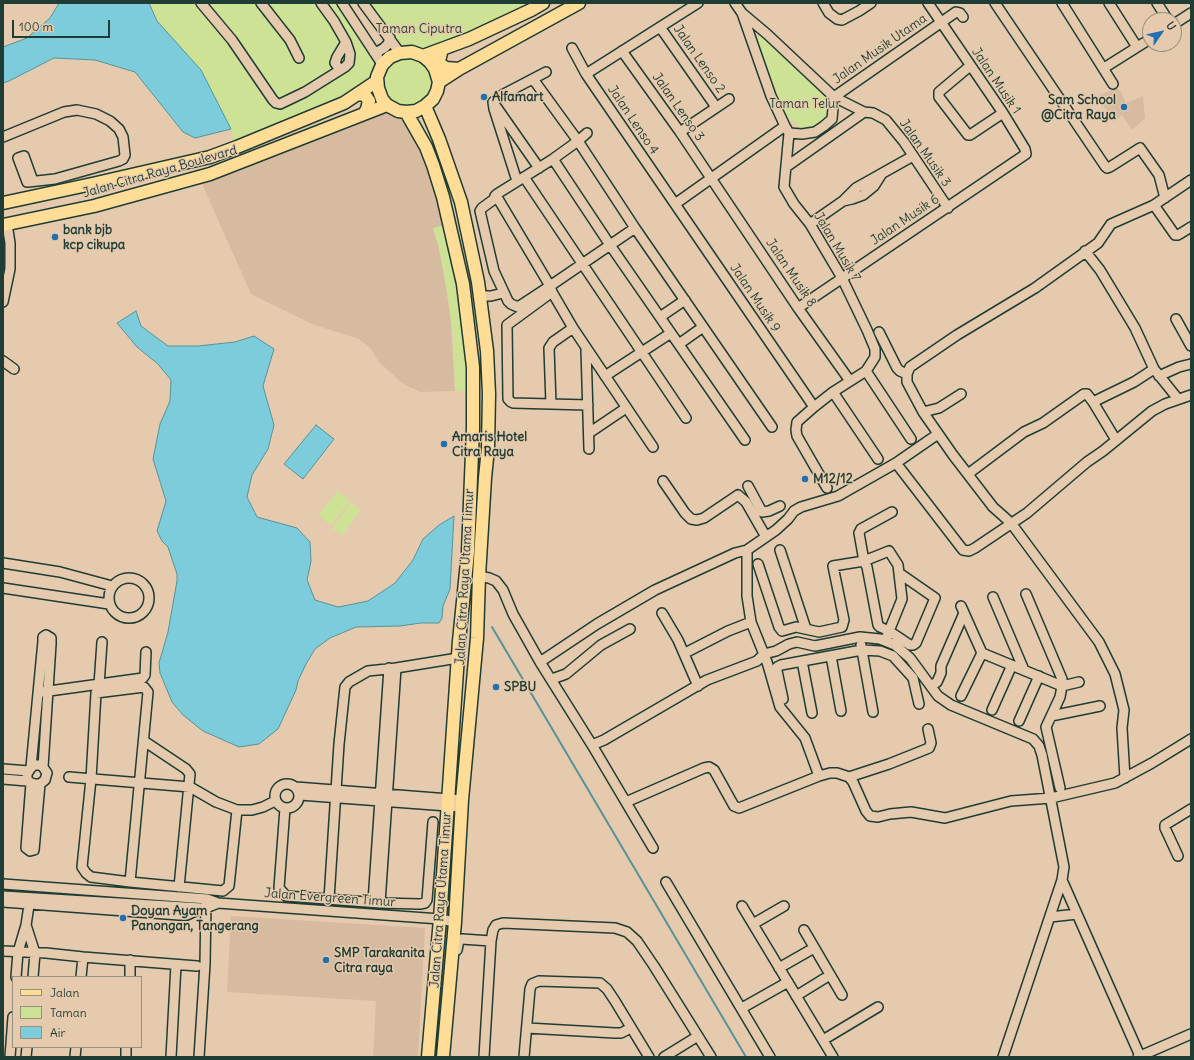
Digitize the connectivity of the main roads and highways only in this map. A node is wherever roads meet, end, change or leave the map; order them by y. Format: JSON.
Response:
{"nodes":[{"id":1,"x":543,"y":3,"type":"edge"},
{"id":2,"x":579,"y":3,"type":"edge"},
{"id":3,"x":442,"y":49,"type":"junction"},
{"id":4,"x":423,"y":56,"type":"junction"},
{"id":5,"x":459,"y":70,"type":"junction"},
{"id":6,"x":377,"y":81,"type":"junction"},
{"id":7,"x":439,"y":82,"type":"junction"},
{"id":8,"x":358,"y":94,"type":"junction"},
{"id":9,"x":387,"y":105,"type":"junction"},
{"id":10,"x":426,"y":106,"type":"junction"},
{"id":11,"x":406,"y":112,"type":"junction"},
{"id":12,"x":364,"y":114,"type":"junction"},
{"id":13,"x":432,"y":121,"type":"junction"},
{"id":14,"x":414,"y":128,"type":"junction"},
{"id":15,"x":3,"y":203,"type":"edge"},
{"id":16,"x":5,"y":224,"type":"edge"},
{"id":17,"x":470,"y":476,"type":"junction"},
{"id":18,"x":485,"y":478,"type":"junction"},
{"id":19,"x":454,"y":708,"type":"junction"},
{"id":20,"x":470,"y":708,"type":"junction"},
{"id":21,"x":428,"y":1057,"type":"edge"},
{"id":22,"x":443,"y":1057,"type":"edge"}],
"edges":[{"from":1,"to":3,"type":"main road"},
{"from":2,"to":5,"type":"main road"},
{"from":3,"to":4,"type":"main road"},
{"from":3,"to":5,"type":"main road"},
{"from":4,"to":6,"type":"main road"},
{"from":4,"to":7,"type":"main road"},
{"from":5,"to":7,"type":"main road"},
{"from":6,"to":8,"type":"main road","name":"Jalan Citra Raya Boulevard"},
{"from":6,"to":9,"type":"main road"},
{"from":7,"to":10,"type":"main road"},
{"from":8,"to":12,"type":"main road"},
{"from":8,"to":15,"type":"main road","name":"Jalan Citra Raya Boulevard"},
{"from":9,"to":11,"type":"main road"},
{"from":9,"to":12,"type":"main road","name":"Jalan Citra Raya Boulevard"},
{"from":10,"to":11,"type":"main road"},
{"from":10,"to":13,"type":"main road","name":"Jalan Citra Raya Utama Timur"},
{"from":11,"to":14,"type":"main road","name":"Jalan Citra Raya Utama Timur"},
{"from":12,"to":16,"type":"main road","name":"Jalan Citra Raya Boulevard"},
{"from":13,"to":14,"type":"main road"},
{"from":13,"to":18,"type":"main road","name":"Jalan Citra Raya Utama Timur"},
{"from":14,"to":17,"type":"main road","name":"Jalan Citra Raya Utama Timur"},
{"from":17,"to":18,"type":"main road"},
{"from":17,"to":19,"type":"main road","name":"Jalan Citra Raya Utama Timur"},
{"from":18,"to":20,"type":"main road","name":"Jalan Citra Raya Utama Timur"},
{"from":19,"to":20,"type":"main road"},
{"from":19,"to":21,"type":"main road","name":"Jalan Citra Raya Utama Timur"},
{"from":20,"to":22,"type":"main road","name":"Jalan Citra Raya Utama Timur"}]}
